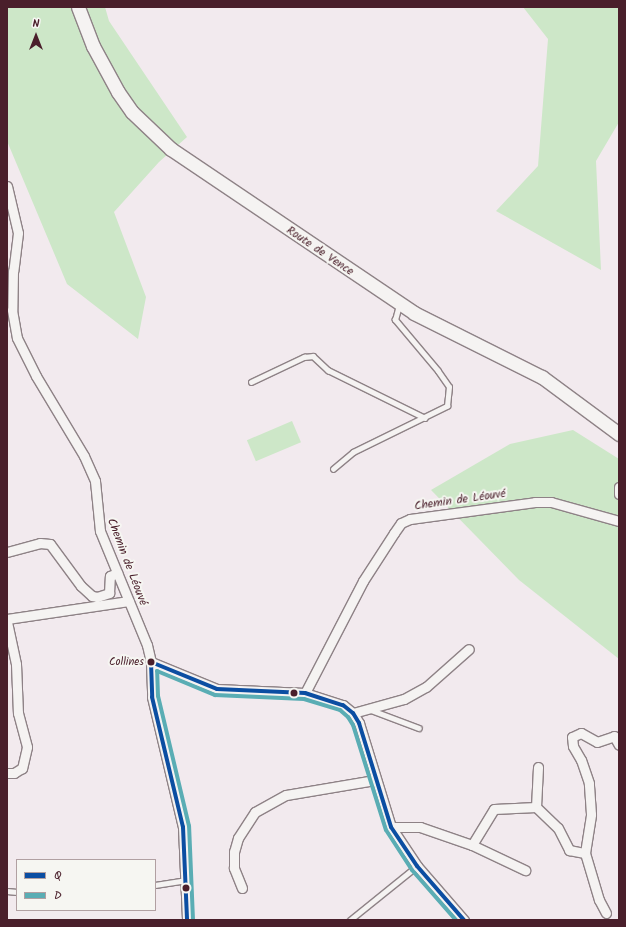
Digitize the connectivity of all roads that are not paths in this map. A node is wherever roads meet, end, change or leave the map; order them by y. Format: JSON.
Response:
{"nodes":[{"id":1,"x":78,"y":7,"type":"edge"},
{"id":2,"x":7,"y":186,"type":"edge"},
{"id":3,"x":399,"y":304,"type":"junction"},
{"id":4,"x":251,"y":382,"type":"dead end"},
{"id":5,"x":425,"y":418,"type":"junction"},
{"id":6,"x":619,"y":434,"type":"edge"},
{"id":7,"x":332,"y":469,"type":"dead end"},
{"id":8,"x":619,"y":487,"type":"edge"},
{"id":9,"x":619,"y":494,"type":"edge"},
{"id":10,"x":619,"y":521,"type":"edge"},
{"id":11,"x":7,"y":552,"type":"edge"},
{"id":12,"x":117,"y":573,"type":"junction"},
{"id":13,"x":129,"y":601,"type":"junction"},
{"id":14,"x":7,"y":620,"type":"edge"},
{"id":15,"x":469,"y":649,"type":"dead end"},
{"id":16,"x":151,"y":662,"type":"junction"},
{"id":17,"x":305,"y":693,"type":"junction"},
{"id":18,"x":369,"y":709,"type":"junction"},
{"id":19,"x":353,"y":713,"type":"junction"},
{"id":20,"x":419,"y":728,"type":"dead end"},
{"id":21,"x":619,"y":745,"type":"edge"},
{"id":22,"x":538,"y":767,"type":"dead end"},
{"id":23,"x":7,"y":773,"type":"edge"},
{"id":24,"x":376,"y":780,"type":"junction"},
{"id":25,"x":536,"y":807,"type":"junction"},
{"id":26,"x":391,"y":827,"type":"junction"},
{"id":27,"x":472,"y":845,"type":"junction"},
{"id":28,"x":585,"y":853,"type":"junction"},
{"id":29,"x":417,"y":866,"type":"junction"},
{"id":30,"x":525,"y":870,"type":"dead end"},
{"id":31,"x":187,"y":880,"type":"junction"},
{"id":32,"x":156,"y":885,"type":"edge"},
{"id":33,"x":242,"y":888,"type":"dead end"},
{"id":34,"x":606,"y":913,"type":"dead end"},
{"id":35,"x":187,"y":920,"type":"edge"},
{"id":36,"x":350,"y":920,"type":"edge"},
{"id":37,"x":464,"y":920,"type":"edge"}],
"edges":[{"from":1,"to":3,"type":"main road","name":"Route de Vence"},
{"from":2,"to":12,"type":"street","name":"Chemin de Léouvé"},
{"from":3,"to":5,"type":"lane"},
{"from":3,"to":6,"type":"main road","name":"Route de Vence"},
{"from":4,"to":5,"type":"lane"},
{"from":5,"to":7,"type":"lane"},
{"from":8,"to":9,"type":"street"},
{"from":10,"to":17,"type":"street","name":"Chemin de Léouvé"},
{"from":11,"to":12,"type":"street"},
{"from":12,"to":13,"type":"street","name":"Chemin de Léouvé"},
{"from":13,"to":14,"type":"street"},
{"from":13,"to":16,"type":"street","name":"Chemin de Léouvé"},
{"from":14,"to":23,"type":"street"},
{"from":15,"to":18,"type":"street"},
{"from":16,"to":17,"type":"street"},
{"from":16,"to":31,"type":"street","name":"Chemin de Léouvé"},
{"from":17,"to":19,"type":"street"},
{"from":18,"to":19,"type":"street"},
{"from":18,"to":20,"type":"lane"},
{"from":19,"to":24,"type":"street"},
{"from":21,"to":28,"type":"street"},
{"from":22,"to":25,"type":"street"},
{"from":24,"to":26,"type":"street"},
{"from":24,"to":33,"type":"street"},
{"from":25,"to":27,"type":"street"},
{"from":25,"to":28,"type":"street"},
{"from":26,"to":27,"type":"street"},
{"from":26,"to":29,"type":"street"},
{"from":27,"to":30,"type":"street"},
{"from":28,"to":34,"type":"street"},
{"from":29,"to":36,"type":"lane"},
{"from":29,"to":37,"type":"street"},
{"from":31,"to":32,"type":"lane"},
{"from":31,"to":35,"type":"street","name":"Chemin de Léouvé"}]}
